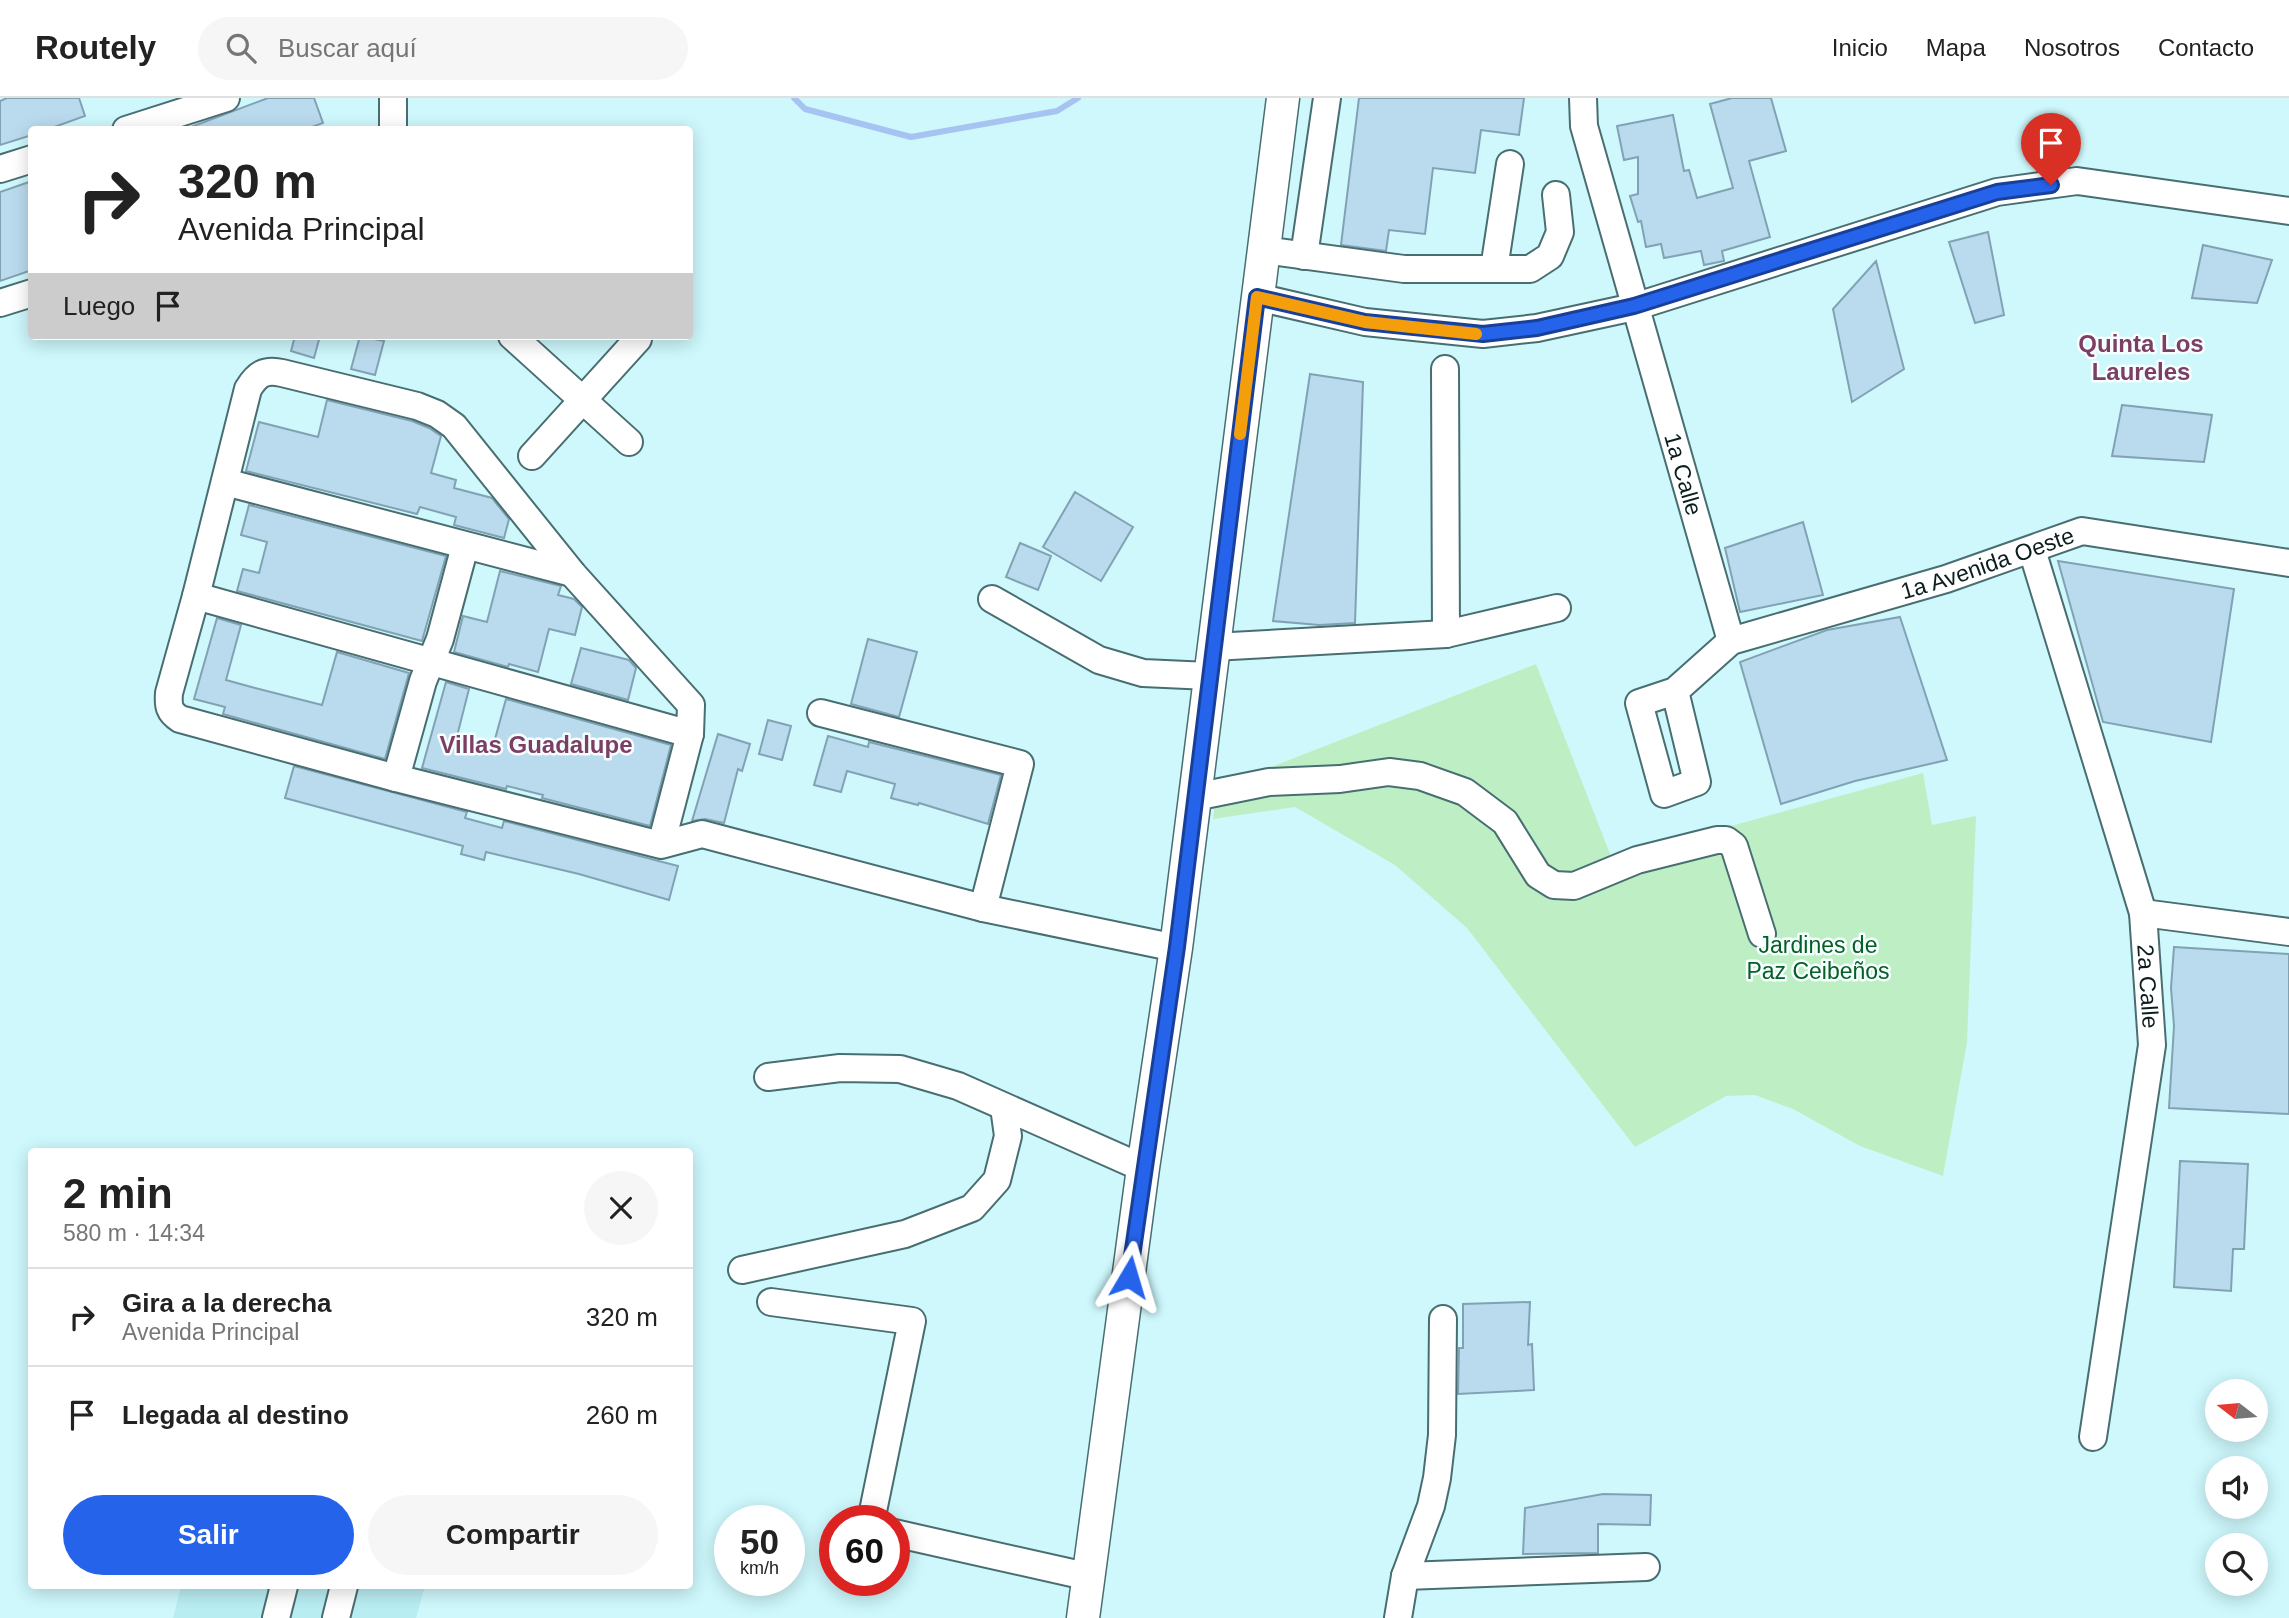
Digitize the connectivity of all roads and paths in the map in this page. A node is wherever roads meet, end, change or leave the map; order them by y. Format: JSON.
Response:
{"nodes":[{"id":1,"x":226,"y":98,"type":"edge"},
{"id":2,"x":393,"y":98,"type":"edge"},
{"id":3,"x":1283,"y":98,"type":"edge"},
{"id":4,"x":1327,"y":98,"type":"edge"},
{"id":5,"x":1583,"y":98,"type":"edge"},
{"id":6,"x":138,"y":126,"type":"edge"},
{"id":7,"x":393,"y":126,"type":"edge"},
{"id":8,"x":28,"y":160,"type":"edge"},
{"id":9,"x":1510,"y":164,"type":"dead end"},
{"id":10,"x":0,"y":169,"type":"edge"},
{"id":11,"x":1556,"y":195,"type":"dead end"},
{"id":12,"x":2289,"y":211,"type":"edge"},
{"id":13,"x":1263,"y":250,"type":"junction"},
{"id":14,"x":1304,"y":256,"type":"junction"},
{"id":15,"x":1494,"y":269,"type":"junction"},
{"id":16,"x":28,"y":294,"type":"edge"},
{"id":17,"x":1257,"y":297,"type":"junction"},
{"id":18,"x":0,"y":303,"type":"edge"},
{"id":19,"x":1634,"y":306,"type":"junction"},
{"id":20,"x":517,"y":340,"type":"edge"},
{"id":21,"x":637,"y":340,"type":"edge"},
{"id":22,"x":1445,"y":369,"type":"dead end"},
{"id":23,"x":583,"y":400,"type":"junction"},
{"id":24,"x":629,"y":442,"type":"dead end"},
{"id":25,"x":532,"y":456,"type":"dead end"},
{"id":26,"x":225,"y":482,"type":"junction"},
{"id":27,"x":465,"y":546,"type":"junction"},
{"id":28,"x":2032,"y":550,"type":"junction"},
{"id":29,"x":2289,"y":563,"type":"edge"},
{"id":30,"x":572,"y":573,"type":"junction"},
{"id":31,"x":196,"y":596,"type":"junction"},
{"id":32,"x":992,"y":599,"type":"dead end"},
{"id":33,"x":1557,"y":608,"type":"dead end"},
{"id":34,"x":1446,"y":634,"type":"junction"},
{"id":35,"x":1731,"y":641,"type":"junction"},
{"id":36,"x":432,"y":661,"type":"junction"},
{"id":37,"x":1211,"y":661,"type":"junction"},
{"id":38,"x":1675,"y":691,"type":"dead end"},
{"id":39,"x":821,"y":713,"type":"dead end"},
{"id":40,"x":690,"y":734,"type":"junction"},
{"id":41,"x":396,"y":778,"type":"junction"},
{"id":42,"x":1195,"y":797,"type":"junction"},
{"id":43,"x":661,"y":845,"type":"junction"},
{"id":44,"x":983,"y":908,"type":"junction"},
{"id":45,"x":2143,"y":913,"type":"junction"},
{"id":46,"x":2289,"y":932,"type":"edge"},
{"id":47,"x":1762,"y":934,"type":"dead end"},
{"id":48,"x":1177,"y":947,"type":"junction"},
{"id":49,"x":768,"y":1077,"type":"dead end"},
{"id":50,"x":1004,"y":1107,"type":"junction"},
{"id":51,"x":1143,"y":1168,"type":"junction"},
{"id":52,"x":742,"y":1270,"type":"dead end"},
{"id":53,"x":771,"y":1302,"type":"dead end"},
{"id":54,"x":1443,"y":1319,"type":"dead end"},
{"id":55,"x":2093,"y":1437,"type":"dead end"},
{"id":56,"x":874,"y":1505,"type":"edge"},
{"id":57,"x":910,"y":1537,"type":"edge"},
{"id":58,"x":1646,"y":1567,"type":"dead end"},
{"id":59,"x":1405,"y":1576,"type":"junction"},
{"id":60,"x":1090,"y":1577,"type":"junction"},
{"id":61,"x":283,"y":1589,"type":"edge"},
{"id":62,"x":343,"y":1589,"type":"edge"},
{"id":63,"x":276,"y":1618,"type":"edge"},
{"id":64,"x":336,"y":1618,"type":"edge"},
{"id":65,"x":1083,"y":1618,"type":"edge"},
{"id":66,"x":1398,"y":1618,"type":"edge"}],
"edges":[{"from":1,"to":6,"type":"street"},
{"from":2,"to":7,"type":"street"},
{"from":3,"to":13,"type":"main road"},
{"from":4,"to":14,"type":"street"},
{"from":5,"to":19,"type":"street","name":"1a Calle"},
{"from":8,"to":10,"type":"street"},
{"from":9,"to":15,"type":"street"},
{"from":11,"to":15,"type":"street"},
{"from":12,"to":19,"type":"street"},
{"from":13,"to":14,"type":"street"},
{"from":13,"to":17,"type":"main road"},
{"from":14,"to":15,"type":"street"},
{"from":16,"to":18,"type":"street"},
{"from":17,"to":19,"type":"street"},
{"from":17,"to":37,"type":"main road"},
{"from":19,"to":35,"type":"street","name":"1a Calle"},
{"from":20,"to":23,"type":"street"},
{"from":21,"to":23,"type":"street"},
{"from":22,"to":34,"type":"street"},
{"from":23,"to":24,"type":"street"},
{"from":23,"to":25,"type":"street"},
{"from":26,"to":27,"type":"street"},
{"from":26,"to":30,"type":"street"},
{"from":26,"to":31,"type":"street"},
{"from":27,"to":30,"type":"street"},
{"from":27,"to":36,"type":"street"},
{"from":28,"to":29,"type":"street","name":"1a Avenida Oeste"},
{"from":28,"to":35,"type":"street","name":"1a Avenida Oeste"},
{"from":28,"to":45,"type":"street","name":"2a Calle"},
{"from":30,"to":40,"type":"street"},
{"from":31,"to":36,"type":"street"},
{"from":31,"to":41,"type":"street"},
{"from":32,"to":37,"type":"street"},
{"from":33,"to":34,"type":"street"},
{"from":34,"to":37,"type":"street"},
{"from":35,"to":38,"type":"street"},
{"from":36,"to":40,"type":"street"},
{"from":36,"to":41,"type":"street"},
{"from":37,"to":42,"type":"main road"},
{"from":39,"to":44,"type":"street"},
{"from":40,"to":43,"type":"street"},
{"from":41,"to":43,"type":"street"},
{"from":42,"to":47,"type":"street"},
{"from":42,"to":48,"type":"main road"},
{"from":43,"to":44,"type":"street"},
{"from":44,"to":48,"type":"street"},
{"from":45,"to":46,"type":"street"},
{"from":45,"to":55,"type":"street","name":"2a Calle"},
{"from":48,"to":51,"type":"main road"},
{"from":49,"to":50,"type":"street"},
{"from":50,"to":51,"type":"street"},
{"from":50,"to":52,"type":"street"},
{"from":51,"to":60,"type":"main road"},
{"from":53,"to":56,"type":"street"},
{"from":54,"to":59,"type":"street"},
{"from":57,"to":60,"type":"street"},
{"from":58,"to":59,"type":"street"},
{"from":59,"to":66,"type":"street"},
{"from":60,"to":65,"type":"main road"},
{"from":61,"to":63,"type":"street"},
{"from":62,"to":64,"type":"street"}]}
